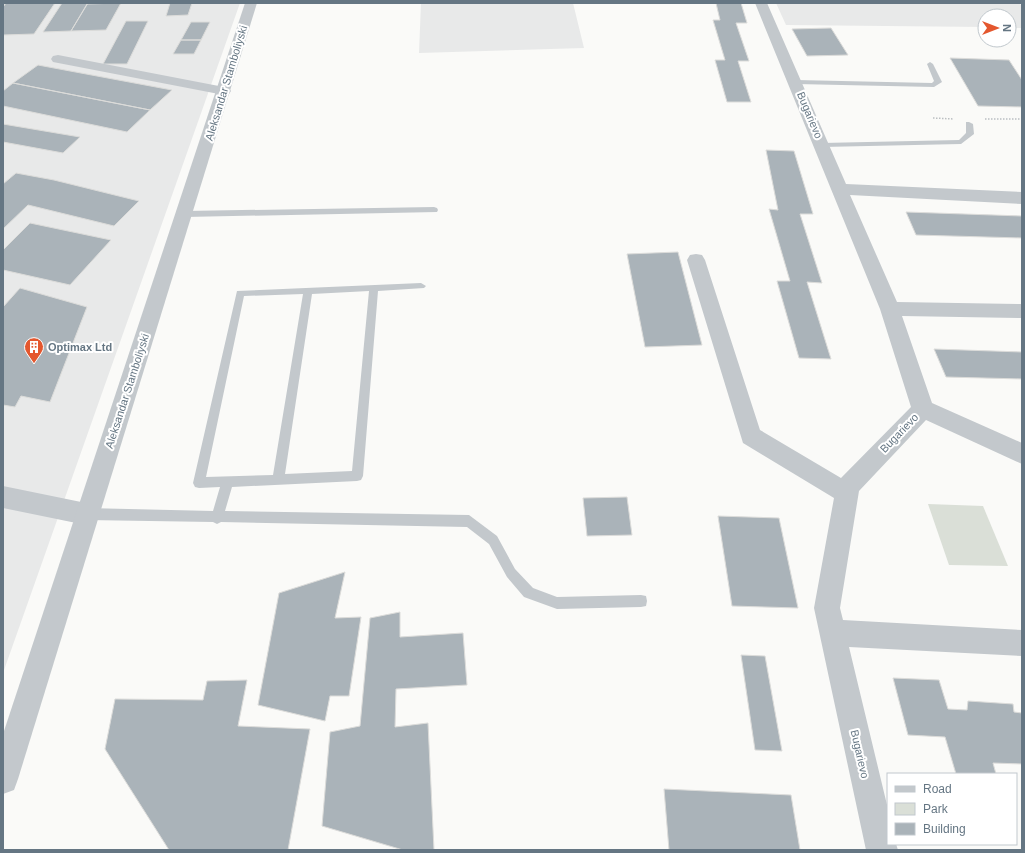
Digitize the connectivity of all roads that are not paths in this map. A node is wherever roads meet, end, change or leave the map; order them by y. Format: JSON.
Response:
{"nodes":[{"id":1,"x":251,"y":3,"type":"edge"},
{"id":2,"x":762,"y":3,"type":"edge"},
{"id":3,"x":58,"y":59,"type":"dead end"},
{"id":4,"x":930,"y":64,"type":"dead end"},
{"id":5,"x":796,"y":82,"type":"junction"},
{"id":6,"x":224,"y":91,"type":"junction"},
{"id":7,"x":969,"y":124,"type":"dead end"},
{"id":8,"x":822,"y":145,"type":"junction"},
{"id":9,"x":839,"y":189,"type":"junction"},
{"id":10,"x":1022,"y":198,"type":"edge"},
{"id":11,"x":434,"y":210,"type":"dead end"},
{"id":12,"x":185,"y":214,"type":"junction"},
{"id":13,"x":696,"y":260,"type":"dead end"},
{"id":14,"x":421,"y":286,"type":"dead end"},
{"id":15,"x":374,"y":288,"type":"junction"},
{"id":16,"x":308,"y":290,"type":"junction"},
{"id":17,"x":890,"y":309,"type":"junction"},
{"id":18,"x":1022,"y":311,"type":"edge"},
{"id":19,"x":923,"y":408,"type":"junction"},
{"id":20,"x":1022,"y":454,"type":"edge"},
{"id":21,"x":278,"y":480,"type":"junction"},
{"id":22,"x":227,"y":482,"type":"junction"},
{"id":23,"x":846,"y":493,"type":"junction"},
{"id":24,"x":3,"y":497,"type":"edge"},
{"id":25,"x":86,"y":514,"type":"junction"},
{"id":26,"x":216,"y":518,"type":"junction"},
{"id":27,"x":641,"y":600,"type":"dead end"},
{"id":28,"x":832,"y":633,"type":"junction"},
{"id":29,"x":1022,"y":643,"type":"edge"},
{"id":30,"x":3,"y":779,"type":"edge"},
{"id":31,"x":882,"y":850,"type":"edge"}],
"edges":[{"from":1,"to":6,"type":"street","name":"Aleksandar Stamboliyski"},
{"from":2,"to":5,"type":"street","name":"Bugarievo"},
{"from":3,"to":6,"type":"street"},
{"from":4,"to":5,"type":"lane"},
{"from":5,"to":8,"type":"street","name":"Bugarievo"},
{"from":6,"to":12,"type":"street","name":"Aleksandar Stamboliyski"},
{"from":7,"to":8,"type":"lane"},
{"from":8,"to":9,"type":"street","name":"Bugarievo"},
{"from":9,"to":10,"type":"street"},
{"from":9,"to":17,"type":"street","name":"Bugarievo"},
{"from":11,"to":12,"type":"lane"},
{"from":12,"to":25,"type":"street","name":"Aleksandar Stamboliyski"},
{"from":13,"to":23,"type":"street"},
{"from":14,"to":15,"type":"lane"},
{"from":15,"to":16,"type":"lane"},
{"from":15,"to":21,"type":"lane"},
{"from":16,"to":21,"type":"lane"},
{"from":16,"to":22,"type":"lane"},
{"from":17,"to":18,"type":"street"},
{"from":17,"to":19,"type":"street","name":"Bugarievo"},
{"from":19,"to":20,"type":"street"},
{"from":19,"to":23,"type":"street","name":"Bugarievo"},
{"from":21,"to":22,"type":"lane"},
{"from":22,"to":26,"type":"lane"},
{"from":23,"to":28,"type":"street","name":"Bugarievo"},
{"from":24,"to":25,"type":"street"},
{"from":25,"to":26,"type":"lane"},
{"from":25,"to":30,"type":"street","name":"Aleksandar Stamboliyski"},
{"from":26,"to":27,"type":"lane"},
{"from":28,"to":29,"type":"street"},
{"from":28,"to":31,"type":"street","name":"Bugarievo"}]}
